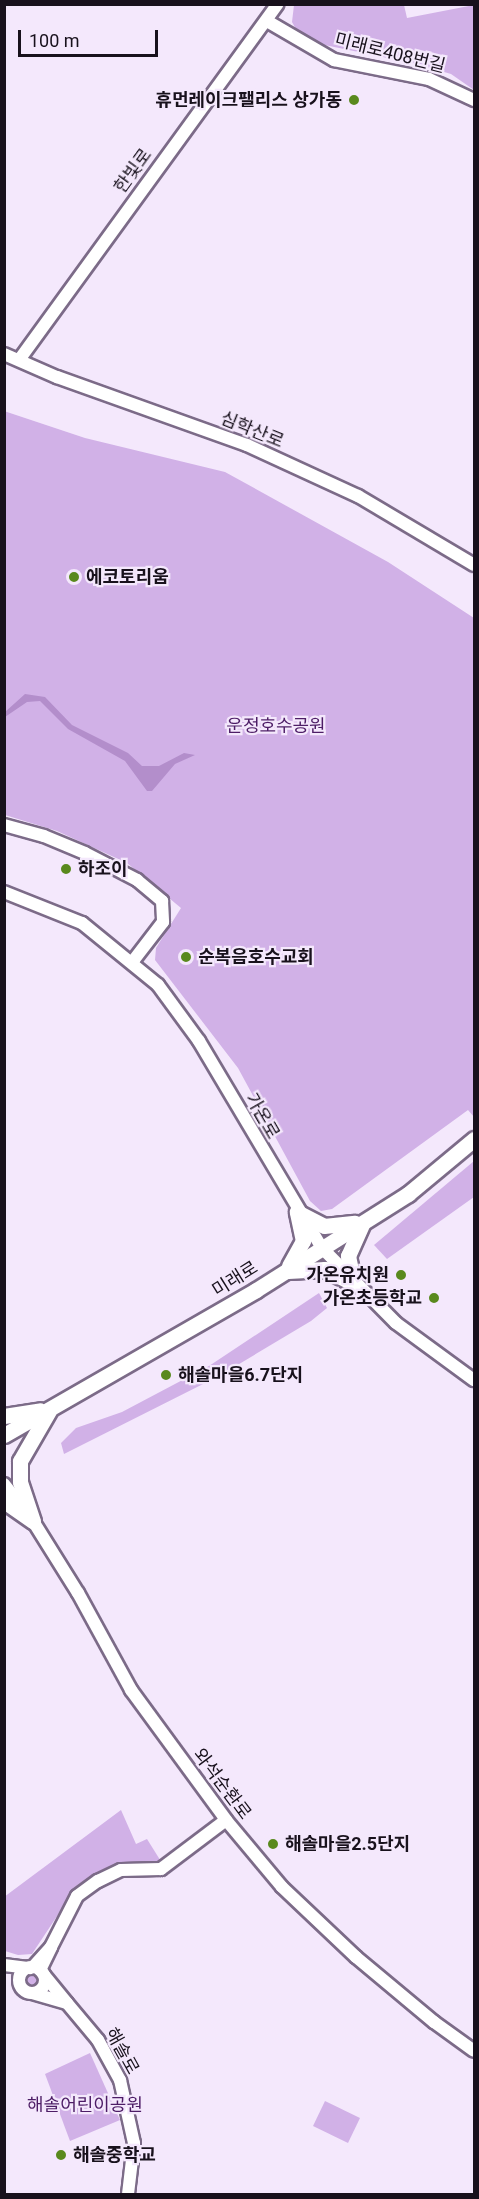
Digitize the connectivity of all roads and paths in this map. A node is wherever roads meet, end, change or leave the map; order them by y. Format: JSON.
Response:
{"nodes":[{"id":1,"x":278,"y":4,"type":"edge"},
{"id":2,"x":267,"y":21,"type":"junction"},
{"id":3,"x":474,"y":100,"type":"edge"},
{"id":4,"x":4,"y":354,"type":"edge"},
{"id":5,"x":20,"y":360,"type":"junction"},
{"id":6,"x":474,"y":565,"type":"edge"},
{"id":7,"x":4,"y":825,"type":"edge"},
{"id":8,"x":4,"y":892,"type":"edge"},
{"id":9,"x":133,"y":962,"type":"junction"},
{"id":10,"x":474,"y":1139,"type":"edge"},
{"id":11,"x":297,"y":1212,"type":"junction"},
{"id":12,"x":363,"y":1222,"type":"junction"},
{"id":13,"x":322,"y":1248,"type":"junction"},
{"id":14,"x":285,"y":1271,"type":"junction"},
{"id":15,"x":354,"y":1284,"type":"junction"},
{"id":16,"x":474,"y":1380,"type":"edge"},
{"id":17,"x":51,"y":1408,"type":"junction"},
{"id":18,"x":4,"y":1416,"type":"edge"},
{"id":19,"x":4,"y":1435,"type":"edge"},
{"id":20,"x":4,"y":1484,"type":"edge"},
{"id":21,"x":4,"y":1501,"type":"edge"},
{"id":22,"x":33,"y":1521,"type":"junction"},
{"id":23,"x":226,"y":1821,"type":"junction"},
{"id":24,"x":4,"y":1966,"type":"edge"},
{"id":25,"x":34,"y":1968,"type":"junction"},
{"id":26,"x":26,"y":1990,"type":"junction"},
{"id":27,"x":67,"y":2003,"type":"junction"},
{"id":28,"x":474,"y":2051,"type":"edge"},
{"id":29,"x":128,"y":2194,"type":"edge"}],
"edges":[{"from":1,"to":2,"type":"street","name":"한빛로"},
{"from":2,"to":3,"type":"street","name":"미래로408번길"},
{"from":2,"to":5,"type":"street","name":"한빛로"},
{"from":4,"to":5,"type":"street","name":"심학산로"},
{"from":5,"to":6,"type":"street","name":"심학산로"},
{"from":7,"to":9,"type":"street"},
{"from":8,"to":9,"type":"street","name":"가온로"},
{"from":9,"to":11,"type":"street","name":"가온로"},
{"from":10,"to":12,"type":"main road","name":"미래로"},
{"from":11,"to":12,"type":"main road"},
{"from":11,"to":13,"type":"street","name":"가온로"},
{"from":11,"to":14,"type":"main road"},
{"from":12,"to":13,"type":"main road","name":"미래로"},
{"from":12,"to":15,"type":"main road"},
{"from":13,"to":14,"type":"main road","name":"미래로"},
{"from":13,"to":15,"type":"street","name":"가온로"},
{"from":14,"to":15,"type":"main road"},
{"from":14,"to":17,"type":"main road","name":"미래로"},
{"from":15,"to":16,"type":"street","name":"가온로"},
{"from":17,"to":18,"type":"main road"},
{"from":17,"to":19,"type":"main road","name":"미래로"},
{"from":17,"to":22,"type":"main road"},
{"from":20,"to":22,"type":"street","name":"와석순환로"},
{"from":21,"to":22,"type":"main road"},
{"from":22,"to":23,"type":"street","name":"와석순환로"},
{"from":23,"to":25,"type":"street"},
{"from":23,"to":28,"type":"street","name":"와석순환로"},
{"from":24,"to":25,"type":"street"},
{"from":24,"to":26,"type":"street"},
{"from":25,"to":26,"type":"street"},
{"from":25,"to":26,"type":"street"},
{"from":25,"to":27,"type":"street","name":"해솔로"},
{"from":26,"to":27,"type":"street"},
{"from":27,"to":29,"type":"street","name":"해솔로"}]}
